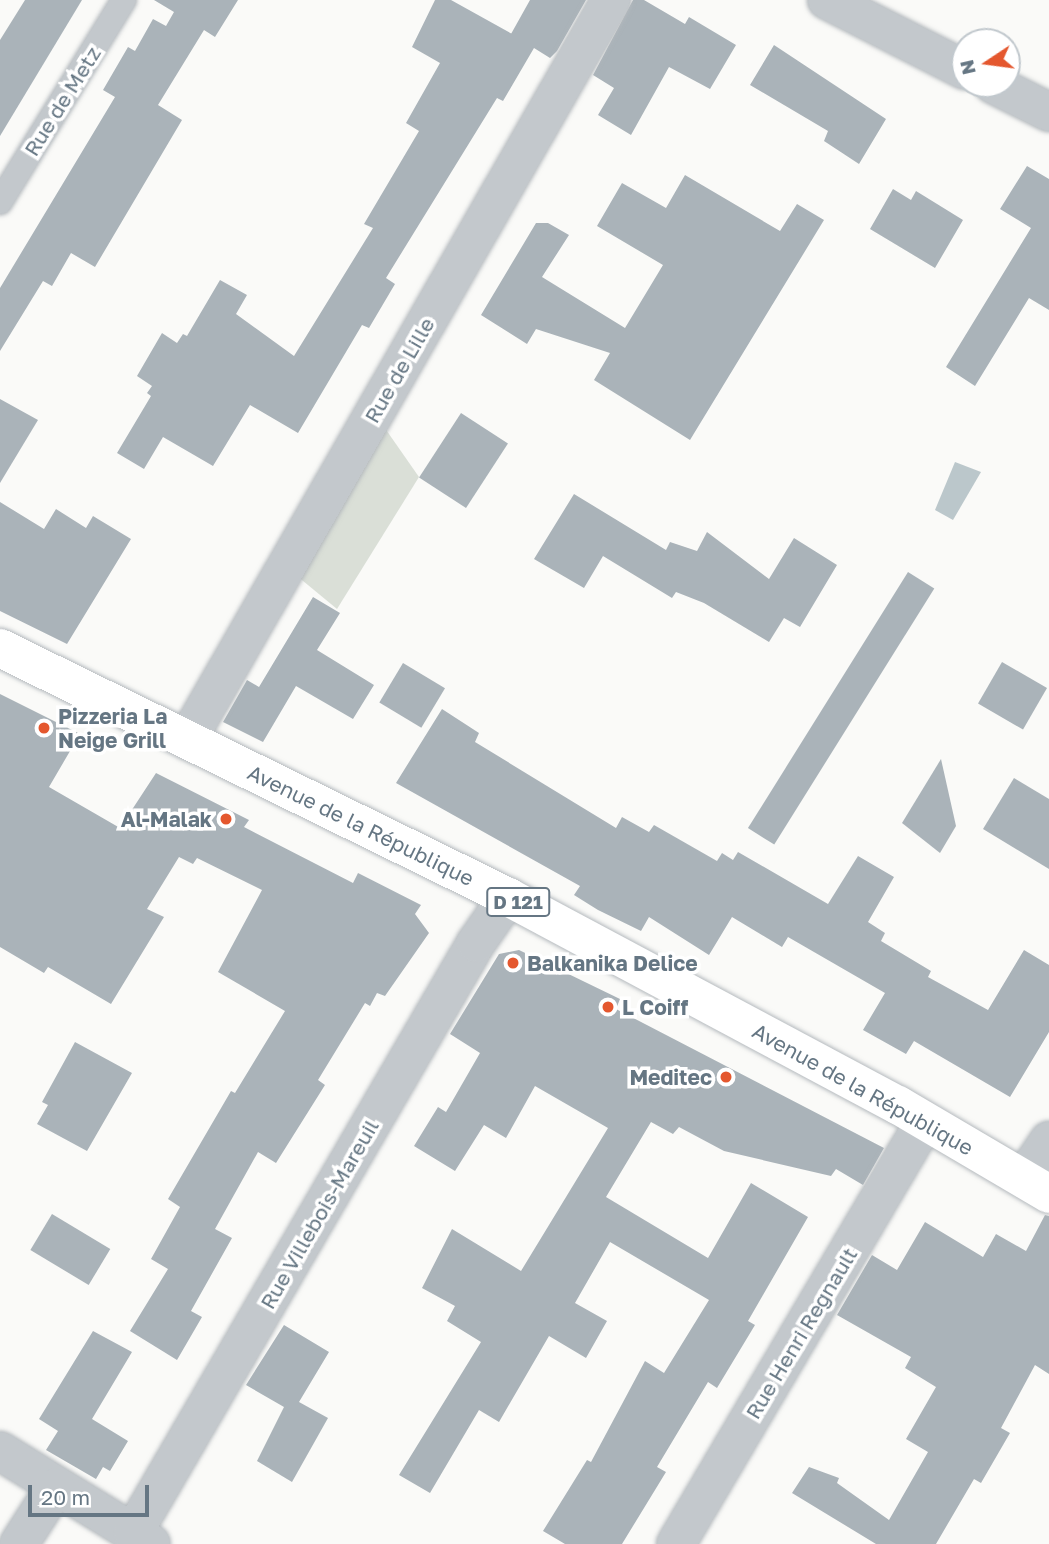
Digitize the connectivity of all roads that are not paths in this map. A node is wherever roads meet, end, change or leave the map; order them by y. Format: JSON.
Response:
{"nodes":[{"id":1,"x":124,"y":0,"type":"edge"},
{"id":2,"x":611,"y":0,"type":"edge"},
{"id":3,"x":848,"y":5,"type":"edge"},
{"id":4,"x":951,"y":61,"type":"edge"},
{"id":5,"x":1021,"y":98,"type":"edge"},
{"id":6,"x":1049,"y":112,"type":"edge"},
{"id":7,"x":0,"y":202,"type":"edge"},
{"id":8,"x":0,"y":648,"type":"edge"},
{"id":9,"x":187,"y":740,"type":"junction"},
{"id":10,"x":508,"y":897,"type":"junction"},
{"id":11,"x":925,"y":1122,"type":"junction"},
{"id":12,"x":1049,"y":1141,"type":"edge"},
{"id":13,"x":1037,"y":1186,"type":"edge"},
{"id":14,"x":0,"y":1451,"type":"edge"},
{"id":15,"x":55,"y":1488,"type":"junction"},
{"id":16,"x":142,"y":1539,"type":"edge"},
{"id":17,"x":19,"y":1544,"type":"edge"},
{"id":18,"x":676,"y":1544,"type":"edge"}],
"edges":[{"from":1,"to":7,"type":"lane","name":"Rue de Metz"},
{"from":2,"to":9,"type":"street","name":"Rue de Lille"},
{"from":3,"to":4,"type":"street"},
{"from":5,"to":6,"type":"street"},
{"from":8,"to":9,"type":"main road","name":"Avenue de la République","number":"D 121"},
{"from":9,"to":10,"type":"main road","name":"Avenue de la République","number":"D 121"},
{"from":10,"to":11,"type":"main road","name":"Avenue de la République","number":"D 121"},
{"from":10,"to":16,"type":"street","name":"Rue Villebois-Mareuil"},
{"from":11,"to":13,"type":"main road","name":"Avenue de la République","number":"D 121"},
{"from":11,"to":18,"type":"street","name":"Rue Henri Regnault"},
{"from":12,"to":13,"type":"street"},
{"from":14,"to":15,"type":"street"},
{"from":15,"to":16,"type":"street"},
{"from":15,"to":17,"type":"street"}]}
